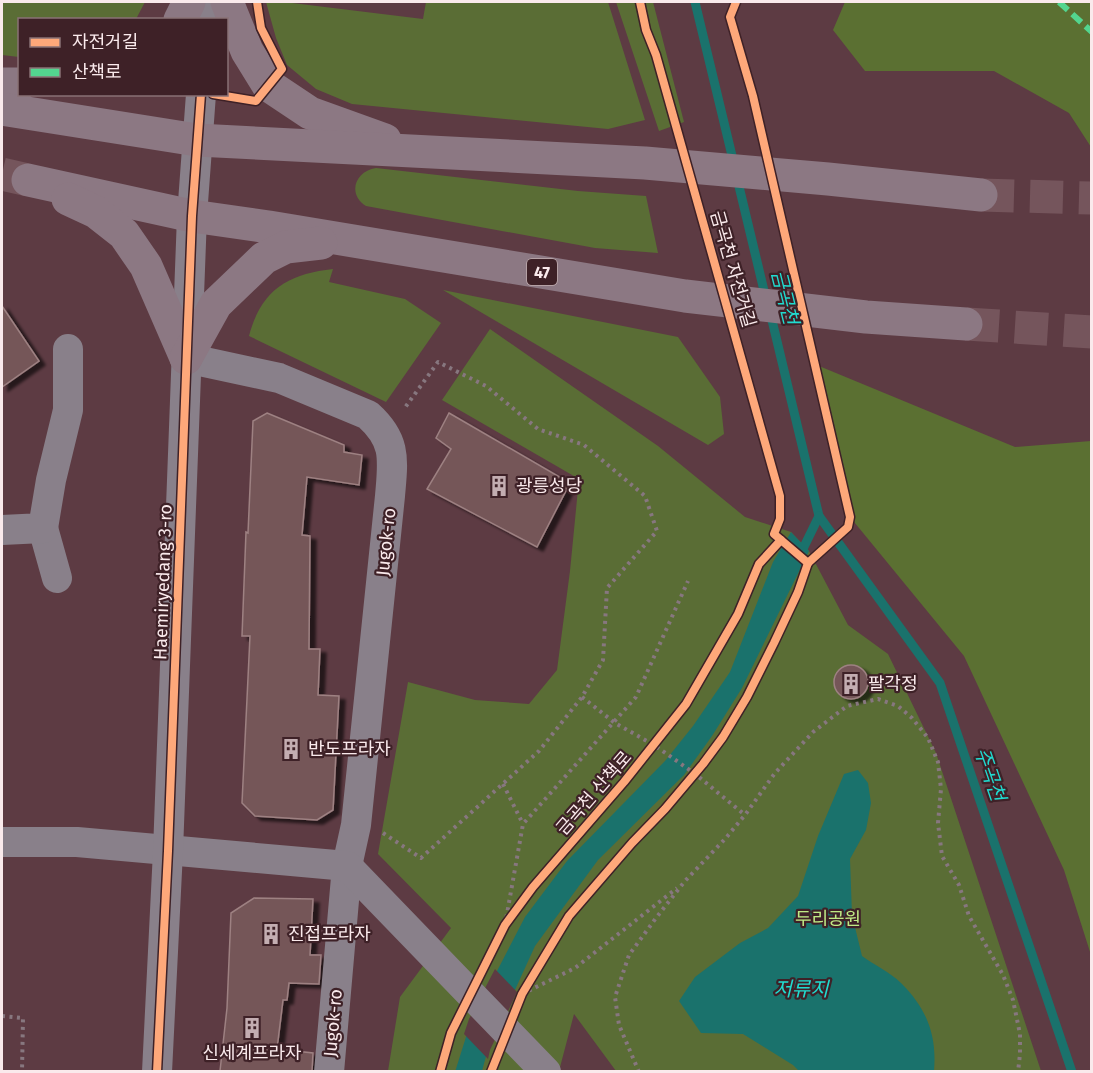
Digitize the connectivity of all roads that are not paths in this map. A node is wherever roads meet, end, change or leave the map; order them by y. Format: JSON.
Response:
{"nodes":[{"id":1,"x":189,"y":2,"type":"edge"},
{"id":2,"x":207,"y":2,"type":"edge"},
{"id":3,"x":227,"y":2,"type":"edge"},
{"id":4,"x":181,"y":18,"type":"edge"},
{"id":5,"x":206,"y":18,"type":"edge"},
{"id":6,"x":2,"y":84,"type":"edge"},
{"id":7,"x":18,"y":84,"type":"edge"},
{"id":8,"x":201,"y":96,"type":"edge"},
{"id":9,"x":2,"y":109,"type":"edge"},
{"id":10,"x":197,"y":140,"type":"junction"},
{"id":11,"x":421,"y":152,"type":"junction"},
{"id":12,"x":981,"y":195,"type":"tunnel mouth"},
{"id":13,"x":192,"y":216,"type":"junction"},
{"id":14,"x":400,"y":248,"type":"junction"},
{"id":15,"x":966,"y":324,"type":"tunnel mouth"},
{"id":16,"x":68,"y":349,"type":"dead end"},
{"id":17,"x":186,"y":358,"type":"junction"},
{"id":18,"x":43,"y":528,"type":"junction"},
{"id":19,"x":2,"y":530,"type":"edge"},
{"id":20,"x":57,"y":578,"type":"dead end"},
{"id":21,"x":2,"y":842,"type":"edge"},
{"id":22,"x":168,"y":851,"type":"junction"},
{"id":23,"x":347,"y":866,"type":"junction"},
{"id":24,"x":157,"y":1071,"type":"edge"},
{"id":25,"x":329,"y":1071,"type":"edge"},
{"id":26,"x":546,"y":1071,"type":"edge"}],
"edges":[{"from":1,"to":4,"type":"highway"},
{"from":2,"to":5,"type":"street"},
{"from":3,"to":11,"type":"highway"},
{"from":6,"to":7,"type":"highway"},
{"from":8,"to":10,"type":"street","name":"Haemiryedang 3-ro"},
{"from":9,"to":10,"type":"highway"},
{"from":10,"to":11,"type":"highway"},
{"from":10,"to":13,"type":"street","name":"Haemiryedang 3-ro"},
{"from":11,"to":12,"type":"highway"},
{"from":13,"to":14,"type":"highway","number":"47"},
{"from":13,"to":17,"type":"street","name":"Haemiryedang 3-ro"},
{"from":13,"to":17,"type":"highway","number":"47"},
{"from":14,"to":15,"type":"highway","number":"47"},
{"from":14,"to":17,"type":"highway"},
{"from":16,"to":18,"type":"street"},
{"from":17,"to":22,"type":"street","name":"Haemiryedang 3-ro"},
{"from":17,"to":23,"type":"street","name":"Jugok-ro"},
{"from":18,"to":19,"type":"street"},
{"from":18,"to":20,"type":"street"},
{"from":21,"to":22,"type":"street"},
{"from":22,"to":23,"type":"street"},
{"from":22,"to":24,"type":"street","name":"Haemiryedang 3-ro"},
{"from":23,"to":25,"type":"street","name":"Jugok-ro"},
{"from":23,"to":26,"type":"street"}]}
